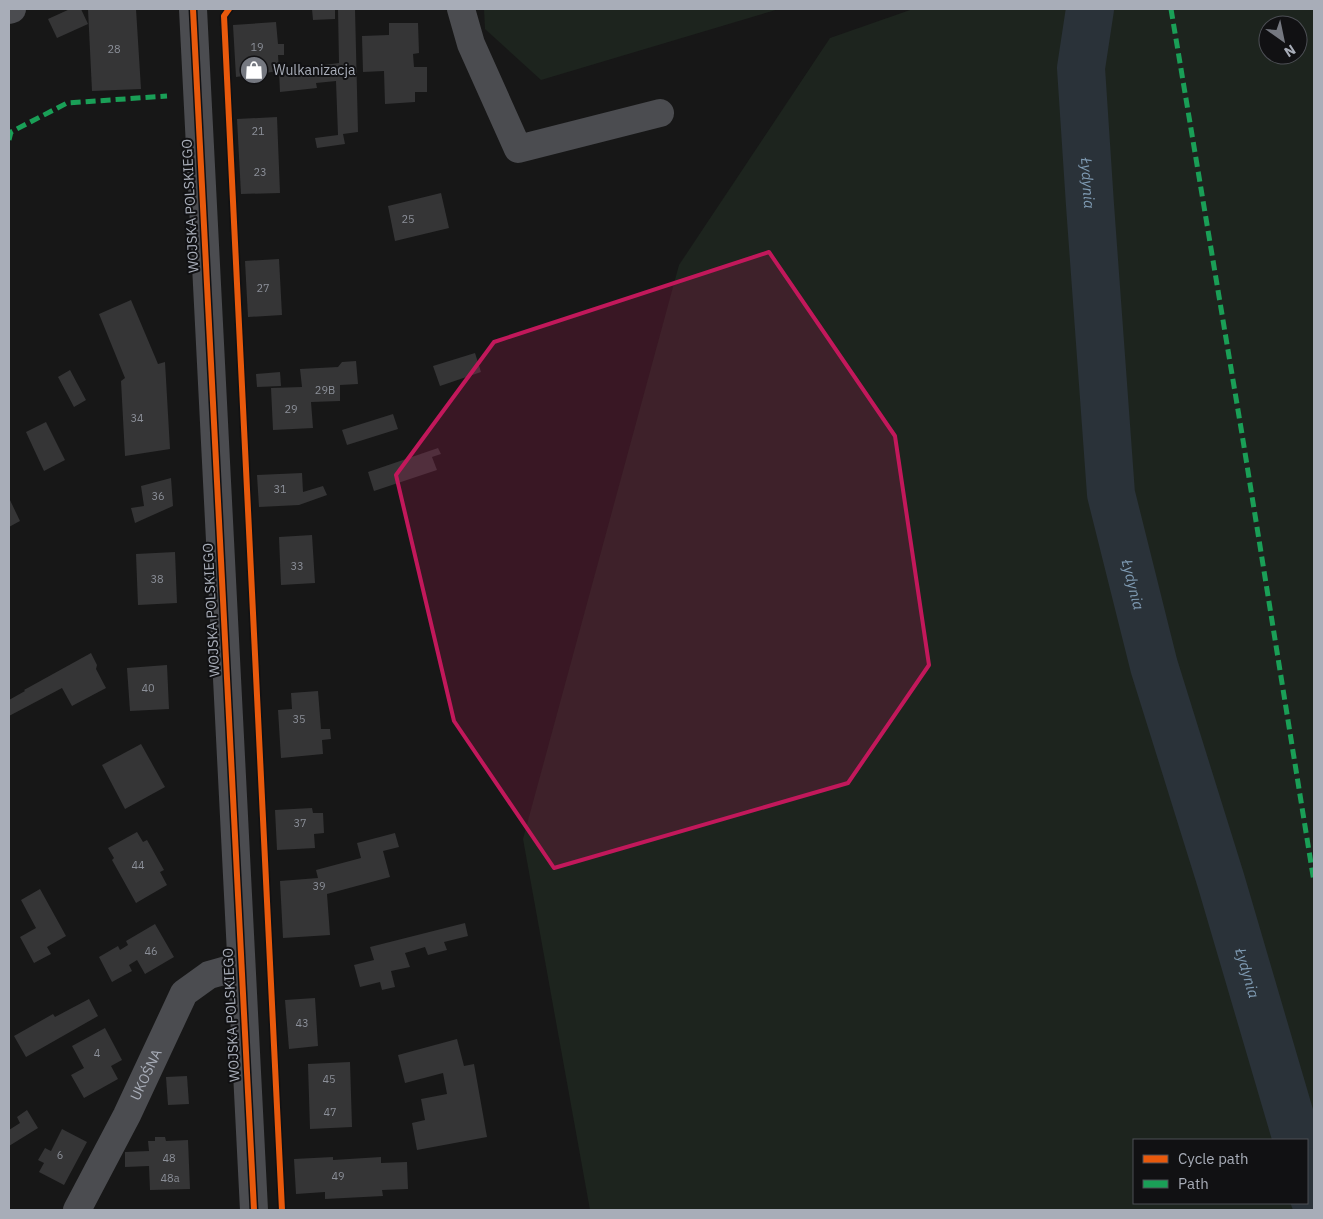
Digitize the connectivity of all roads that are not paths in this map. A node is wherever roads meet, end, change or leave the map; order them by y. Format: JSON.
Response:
{"nodes":[{"id":1,"x":193,"y":9,"type":"edge"},
{"id":2,"x":461,"y":9,"type":"edge"},
{"id":3,"x":660,"y":113,"type":"dead end"},
{"id":4,"x":242,"y":966,"type":"junction"},
{"id":5,"x":77,"y":1210,"type":"edge"},
{"id":6,"x":254,"y":1210,"type":"edge"}],
"edges":[{"from":1,"to":4,"type":"street","name":"WOJSKA POLSKIEGO"},
{"from":2,"to":3,"type":"street"},
{"from":4,"to":5,"type":"street","name":"UKOŚNA"},
{"from":4,"to":6,"type":"street","name":"WOJSKA POLSKIEGO"}]}
